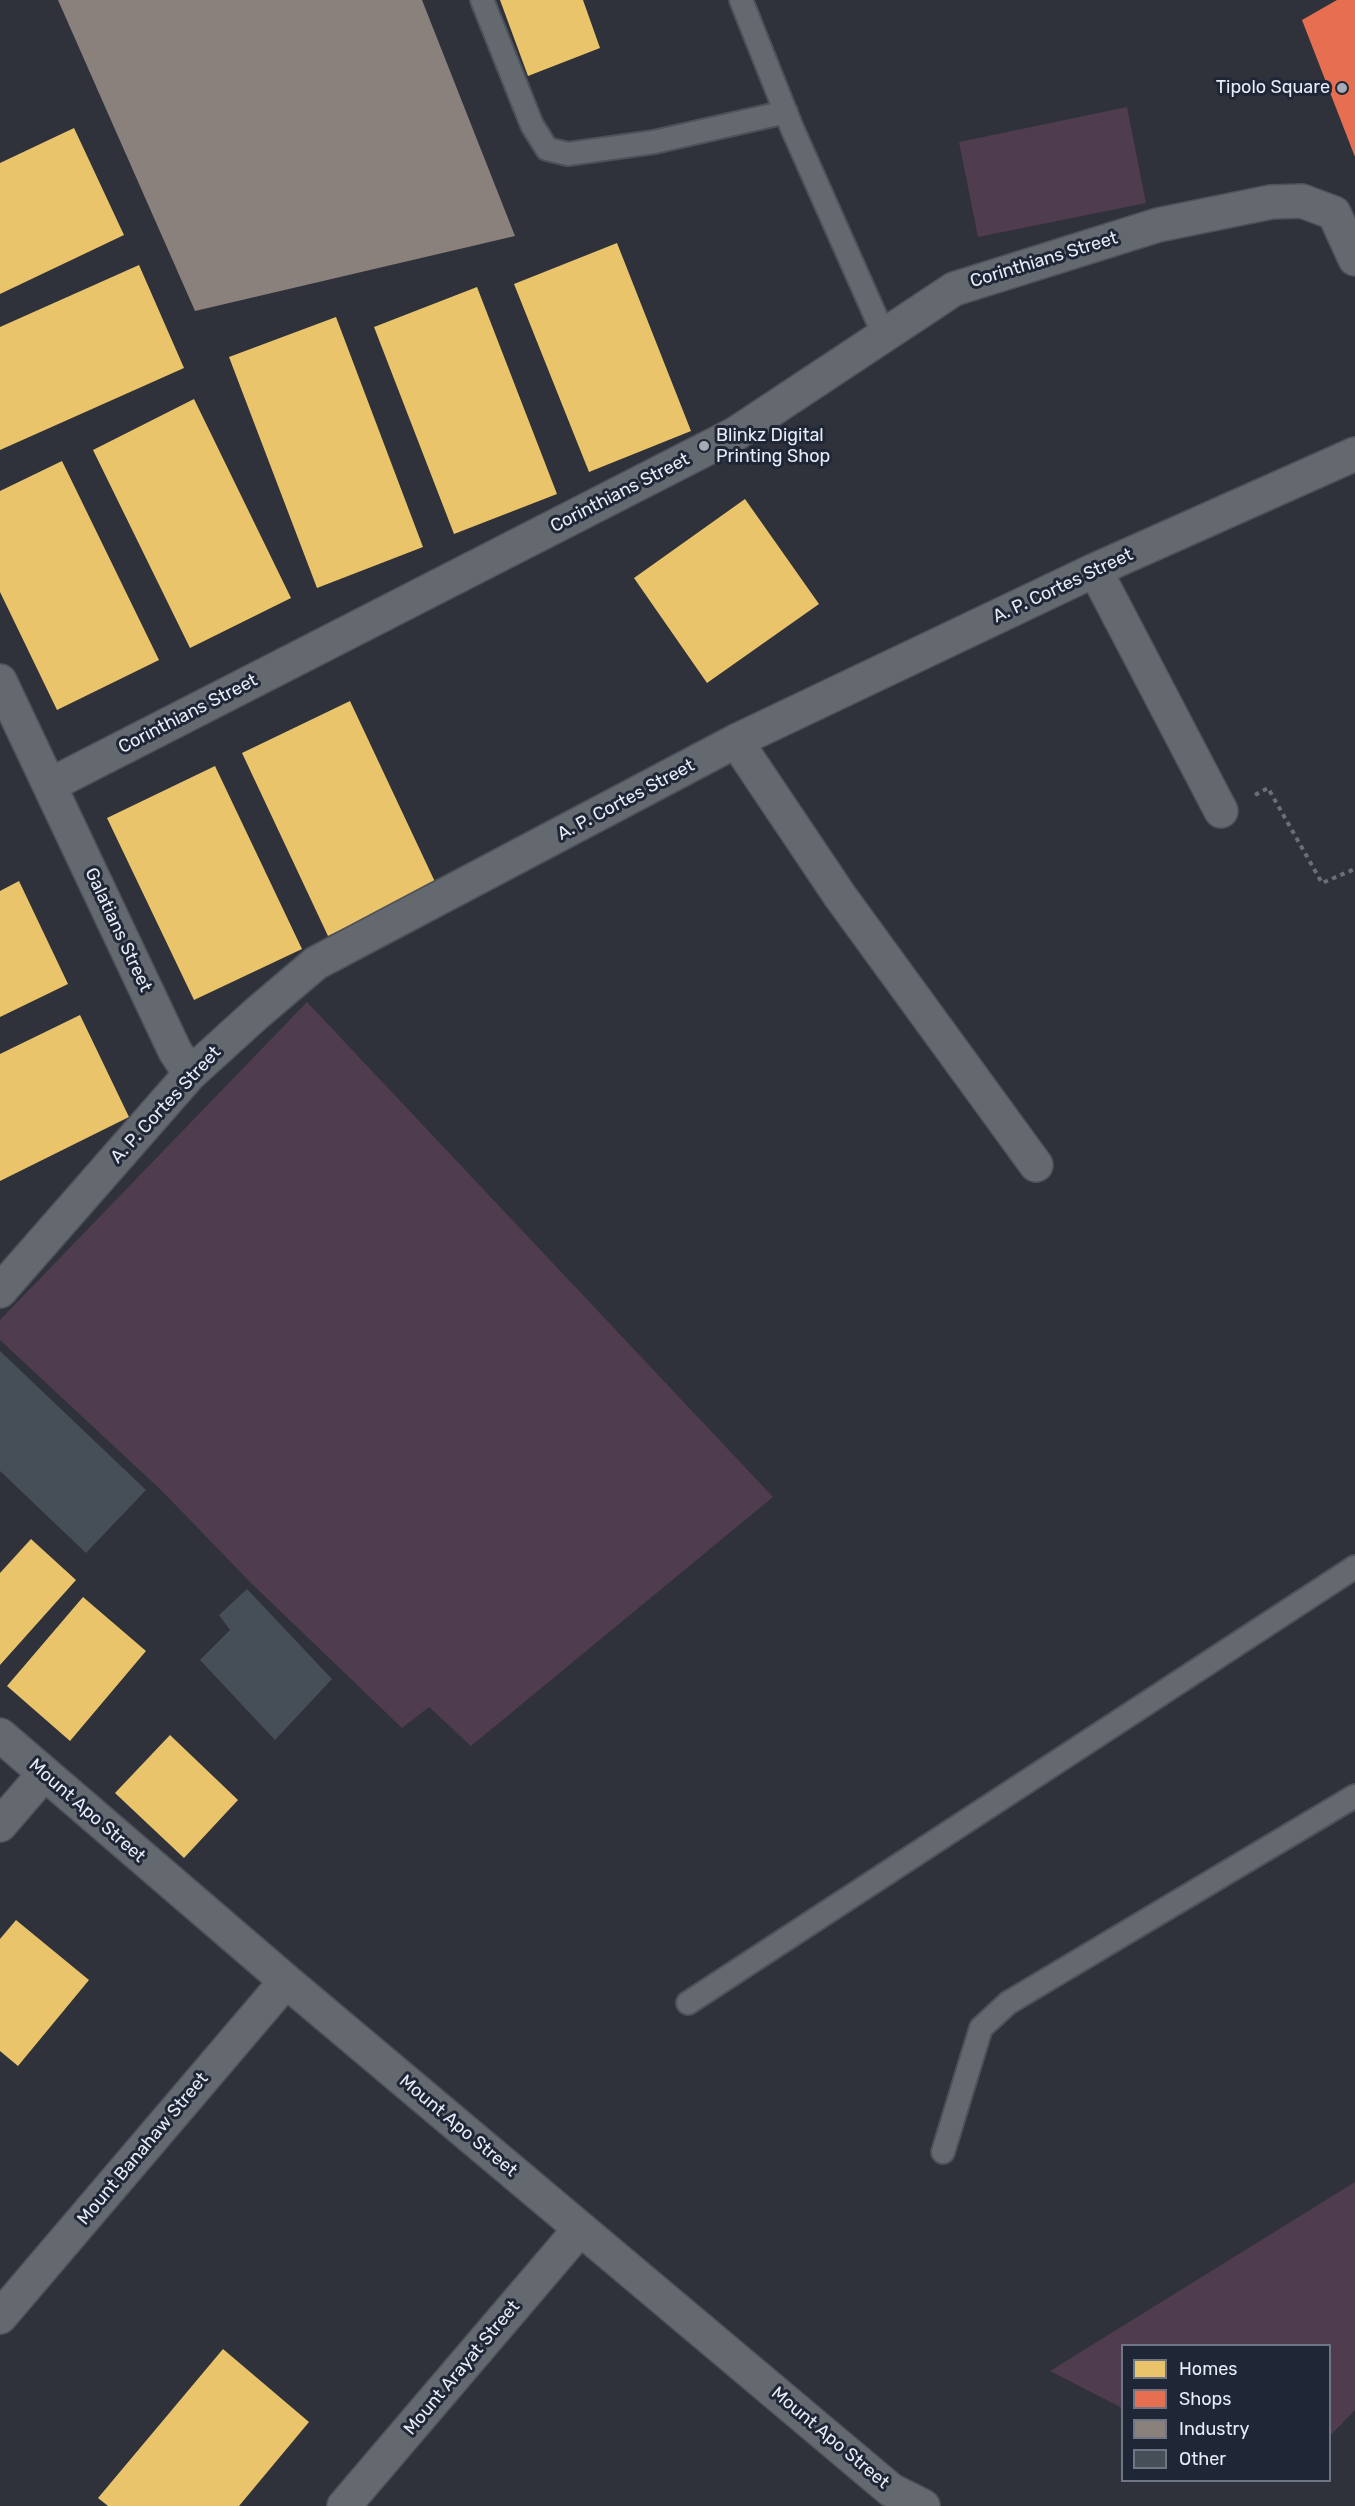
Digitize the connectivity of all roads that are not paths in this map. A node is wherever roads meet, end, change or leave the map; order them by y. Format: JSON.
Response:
{"nodes":[{"id":1,"x":482,"y":0,"type":"edge"},
{"id":2,"x":741,"y":0,"type":"edge"},
{"id":3,"x":786,"y":112,"type":"junction"},
{"id":4,"x":1355,"y":259,"type":"edge"},
{"id":5,"x":884,"y":335,"type":"junction"},
{"id":6,"x":1355,"y":454,"type":"edge"},
{"id":7,"x":1095,"y":570,"type":"junction"},
{"id":8,"x":0,"y":681,"type":"edge"},
{"id":9,"x":736,"y":741,"type":"junction"},
{"id":10,"x":50,"y":785,"type":"junction"},
{"id":11,"x":1221,"y":811,"type":"road end"},
{"id":12,"x":190,"y":1074,"type":"junction"},
{"id":13,"x":1036,"y":1165,"type":"dead end"},
{"id":14,"x":0,"y":1291,"type":"edge"},
{"id":15,"x":1355,"y":1567,"type":"edge"},
{"id":16,"x":0,"y":1735,"type":"edge"},
{"id":17,"x":44,"y":1774,"type":"junction"},
{"id":18,"x":1355,"y":1796,"type":"edge"},
{"id":19,"x":0,"y":1825,"type":"edge"},
{"id":20,"x":286,"y":1981,"type":"junction"},
{"id":21,"x":688,"y":2003,"type":"dead end"},
{"id":22,"x":943,"y":2152,"type":"dead end"},
{"id":23,"x":580,"y":2229,"type":"junction"},
{"id":24,"x":0,"y":2317,"type":"edge"},
{"id":25,"x":884,"y":2498,"type":"edge"},
{"id":26,"x":344,"y":2506,"type":"edge"},
{"id":27,"x":923,"y":2506,"type":"edge"}],
"edges":[{"from":1,"to":3,"type":"lane"},
{"from":2,"to":3,"type":"lane"},
{"from":3,"to":5,"type":"lane"},
{"from":4,"to":5,"type":"street","name":"Corinthians Street"},
{"from":5,"to":10,"type":"street","name":"Corinthians Street"},
{"from":6,"to":7,"type":"street","name":"A. P. Cortes Street"},
{"from":7,"to":9,"type":"street","name":"A. P. Cortes Street"},
{"from":7,"to":11,"type":"street"},
{"from":8,"to":10,"type":"street","name":"Galatians Street"},
{"from":9,"to":12,"type":"street","name":"A. P. Cortes Street"},
{"from":9,"to":13,"type":"street"},
{"from":10,"to":12,"type":"street","name":"Galatians Street"},
{"from":12,"to":14,"type":"street","name":"A. P. Cortes Street"},
{"from":15,"to":21,"type":"lane"},
{"from":16,"to":17,"type":"street","name":"Mount Apo Street"},
{"from":17,"to":19,"type":"street"},
{"from":17,"to":20,"type":"street","name":"Mount Apo Street"},
{"from":18,"to":22,"type":"lane"},
{"from":20,"to":23,"type":"street","name":"Mount Apo Street"},
{"from":20,"to":24,"type":"street","name":"Mount Banahaw Street"},
{"from":23,"to":25,"type":"street","name":"Mount Apo Street"},
{"from":23,"to":26,"type":"street","name":"Mount Arayat Street"},
{"from":25,"to":27,"type":"street","name":"Mount Apo Street"}]}
